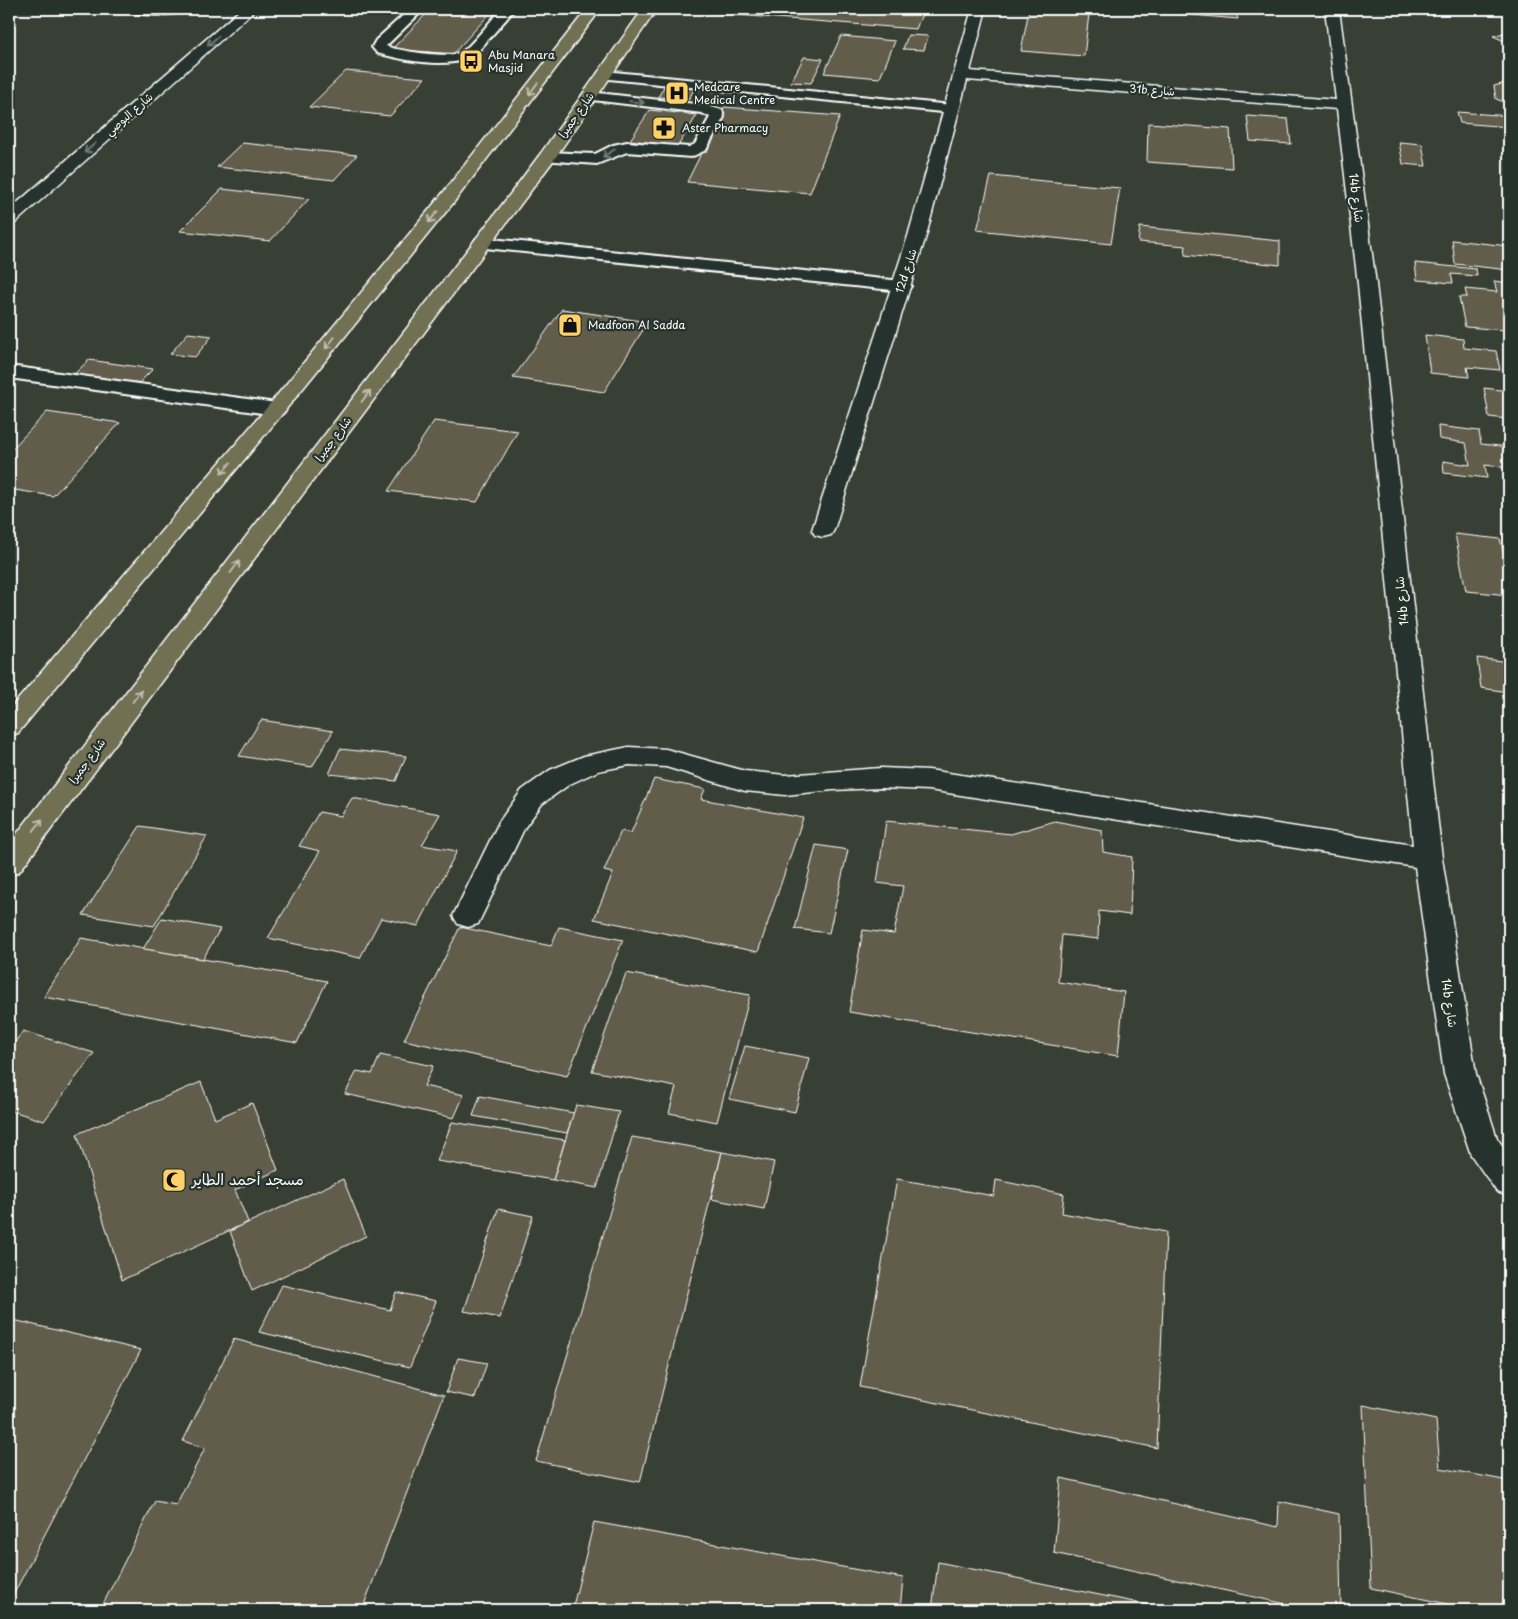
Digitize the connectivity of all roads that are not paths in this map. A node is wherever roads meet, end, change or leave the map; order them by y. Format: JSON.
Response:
{"nodes":[{"id":1,"x":134,"y":9,"type":"edge"},
{"id":2,"x":180,"y":9,"type":"edge"},
{"id":3,"x":249,"y":9,"type":"edge"},
{"id":4,"x":417,"y":9,"type":"edge"},
{"id":5,"x":508,"y":9,"type":"edge"},
{"id":6,"x":594,"y":9,"type":"edge"},
{"id":7,"x":650,"y":9,"type":"edge"},
{"id":8,"x":979,"y":9,"type":"edge"},
{"id":9,"x":1332,"y":9,"type":"edge"},
{"id":10,"x":604,"y":75,"type":"junction"},
{"id":11,"x":961,"y":75,"type":"junction"},
{"id":12,"x":589,"y":96,"type":"junction"},
{"id":13,"x":1344,"y":105,"type":"junction"},
{"id":14,"x":952,"y":109,"type":"junction"},
{"id":15,"x":547,"y":156,"type":"junction"},
{"id":16,"x":9,"y":219,"type":"edge"},
{"id":17,"x":482,"y":243,"type":"junction"},
{"id":18,"x":902,"y":286,"type":"junction"},
{"id":19,"x":9,"y":372,"type":"edge"},
{"id":20,"x":276,"y":410,"type":"junction"},
{"id":21,"x":823,"y":530,"type":"dead end"},
{"id":22,"x":9,"y":727,"type":"edge"},
{"id":23,"x":1428,"y":858,"type":"junction"},
{"id":24,"x":9,"y":864,"type":"edge"},
{"id":25,"x":468,"y":916,"type":"dead end"},
{"id":26,"x":1509,"y":1181,"type":"edge"}],
"edges":[{"from":1,"to":2,"type":"street"},
{"from":3,"to":16,"type":"street","name":"شارع البوصي","one_way":true},
{"from":4,"to":5,"type":"lane"},
{"from":6,"to":20,"type":"main road","one_way":true},
{"from":7,"to":10,"type":"main road","name":"شارع جميرا"},
{"from":8,"to":11,"type":"street","name":"12d شارع"},
{"from":9,"to":13,"type":"street","name":"14b شارع"},
{"from":10,"to":12,"type":"main road","name":"شارع جميرا"},
{"from":10,"to":14,"type":"lane"},
{"from":11,"to":13,"type":"street","name":"31b شارع"},
{"from":11,"to":14,"type":"street","name":"12d شارع"},
{"from":12,"to":15,"type":"main road","name":"شارع جميرا"},
{"from":12,"to":15,"type":"lane","one_way":true},
{"from":13,"to":23,"type":"street","name":"14b شارع"},
{"from":14,"to":18,"type":"street","name":"12d شارع"},
{"from":15,"to":17,"type":"main road","name":"شارع جميرا"},
{"from":17,"to":18,"type":"lane"},
{"from":24,"to":17,"type":"main road","name":"شارع جميرا","one_way":true},
{"from":18,"to":21,"type":"street","name":"12d شارع"},
{"from":19,"to":20,"type":"lane"},
{"from":20,"to":22,"type":"main road","one_way":true},
{"from":23,"to":25,"type":"street"},
{"from":23,"to":26,"type":"street","name":"14b شارع"}]}
